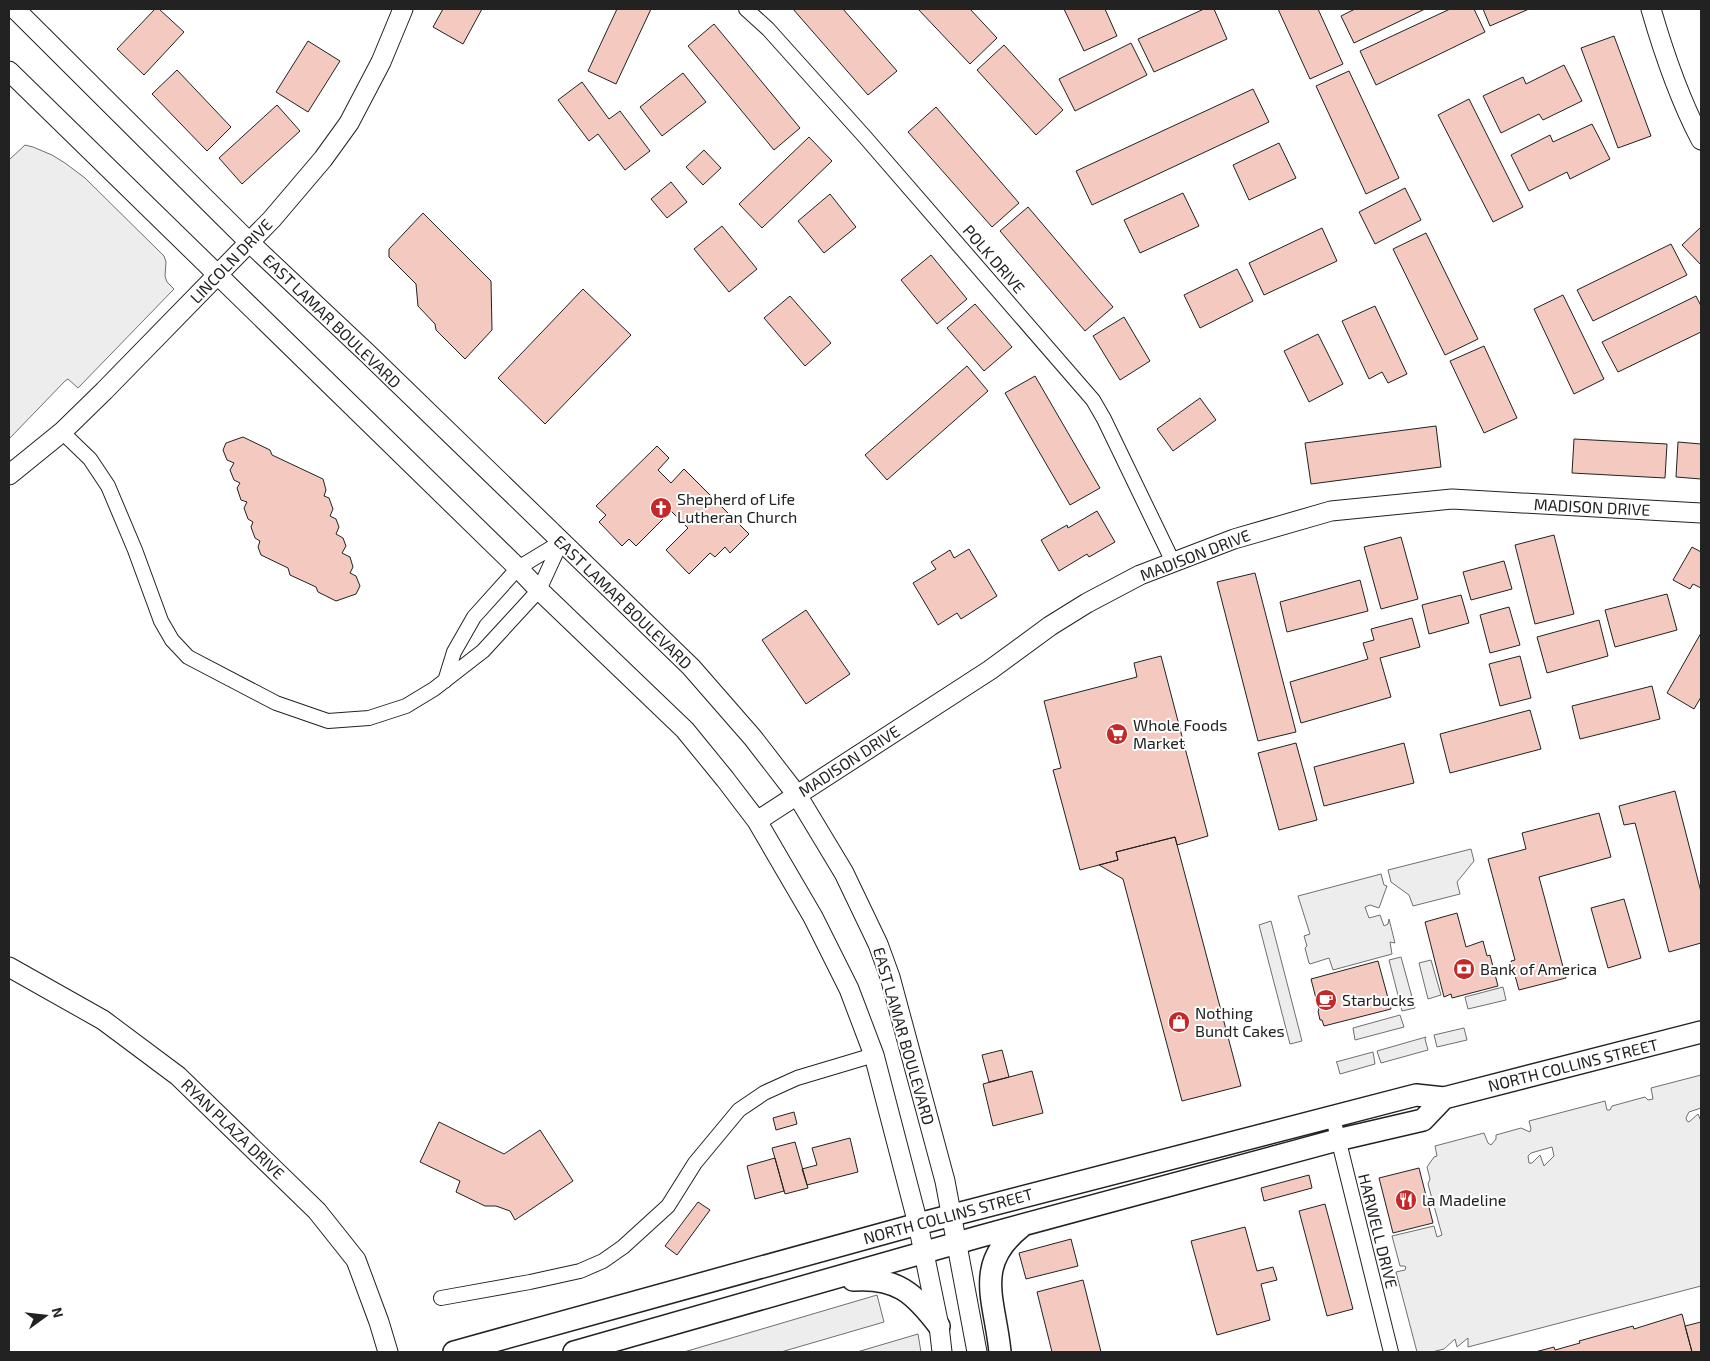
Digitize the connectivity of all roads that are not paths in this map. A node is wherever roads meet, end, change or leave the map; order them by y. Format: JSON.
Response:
{"nodes":[{"id":1,"x":15,"y":9,"type":"edge"},
{"id":2,"x":403,"y":9,"type":"edge"},
{"id":3,"x":746,"y":9,"type":"edge"},
{"id":4,"x":1651,"y":9,"type":"edge"},
{"id":5,"x":9,"y":71,"type":"edge"},
{"id":6,"x":1701,"y":140,"type":"edge"},
{"id":7,"x":250,"y":243,"type":"junction"},
{"id":8,"x":218,"y":275,"type":"junction"},
{"id":9,"x":62,"y":432,"type":"junction"},
{"id":10,"x":9,"y":474,"type":"edge"},
{"id":11,"x":1701,"y":513,"type":"edge"},
{"id":12,"x":561,"y":542,"type":"junction"},
{"id":13,"x":1173,"y":562,"type":"junction"},
{"id":14,"x":518,"y":568,"type":"junction"},
{"id":15,"x":539,"y":590,"type":"junction"},
{"id":16,"x":445,"y":681,"type":"junction"},
{"id":17,"x":797,"y":795,"type":"junction"},
{"id":18,"x":757,"y":821,"type":"junction"},
{"id":19,"x":9,"y":967,"type":"edge"},
{"id":20,"x":1701,"y":1032,"type":"edge"},
{"id":21,"x":874,"y":1054,"type":"junction"},
{"id":22,"x":1444,"y":1098,"type":"junction"},
{"id":23,"x":1332,"y":1118,"type":"junction"},
{"id":24,"x":1337,"y":1140,"type":"junction"},
{"id":25,"x":951,"y":1215,"type":"junction"},
{"id":26,"x":918,"y":1224,"type":"junction"},
{"id":27,"x":1024,"y":1225,"type":"junction"},
{"id":28,"x":957,"y":1243,"type":"junction"},
{"id":29,"x":923,"y":1253,"type":"junction"},
{"id":30,"x":801,"y":1288,"type":"junction"},
{"id":31,"x":441,"y":1298,"type":"dead end"},
{"id":32,"x":939,"y":1326,"type":"junction"},
{"id":33,"x":388,"y":1352,"type":"edge"},
{"id":34,"x":454,"y":1352,"type":"edge"},
{"id":35,"x":574,"y":1352,"type":"edge"},
{"id":36,"x":942,"y":1352,"type":"edge"},
{"id":37,"x":977,"y":1352,"type":"edge"},
{"id":38,"x":1000,"y":1352,"type":"edge"},
{"id":39,"x":1391,"y":1352,"type":"edge"}],
"edges":[{"from":1,"to":7,"type":"main road","name":"EAST LAMAR BOULEVARD"},
{"from":2,"to":7,"type":"main road","name":"LINCOLN DRIVE"},
{"from":3,"to":13,"type":"street","name":"POLK DRIVE"},
{"from":4,"to":6,"type":"main road"},
{"from":5,"to":8,"type":"main road"},
{"from":7,"to":8,"type":"main road","name":"LINCOLN DRIVE"},
{"from":7,"to":12,"type":"main road","name":"EAST LAMAR BOULEVARD"},
{"from":8,"to":9,"type":"main road","name":"LINCOLN DRIVE"},
{"from":8,"to":14,"type":"main road"},
{"from":9,"to":10,"type":"main road","name":"LINCOLN DRIVE"},
{"from":9,"to":16,"type":"street"},
{"from":11,"to":13,"type":"main road","name":"MADISON DRIVE"},
{"from":12,"to":14,"type":"street"},
{"from":12,"to":15,"type":"street"},
{"from":12,"to":17,"type":"main road","name":"EAST LAMAR BOULEVARD"},
{"from":13,"to":17,"type":"main road","name":"MADISON DRIVE"},
{"from":14,"to":15,"type":"main road"},
{"from":14,"to":16,"type":"street"},
{"from":15,"to":16,"type":"street"},
{"from":15,"to":18,"type":"main road"},
{"from":17,"to":18,"type":"main road","name":"MADISON DRIVE"},
{"from":17,"to":25,"type":"main road","name":"EAST LAMAR BOULEVARD"},
{"from":18,"to":21,"type":"main road"},
{"from":19,"to":33,"type":"main road","name":"RYAN PLAZA DRIVE"},
{"from":20,"to":22,"type":"main road","name":"NORTH COLLINS STREET"},
{"from":21,"to":26,"type":"main road"},
{"from":21,"to":31,"type":"street"},
{"from":22,"to":23,"type":"main road","name":"NORTH COLLINS STREET"},
{"from":22,"to":24,"type":"main road","name":"NORTH COLLINS STREET"},
{"from":23,"to":24,"type":"street","name":"HARWELL DRIVE"},
{"from":23,"to":25,"type":"main road","name":"NORTH COLLINS STREET"},
{"from":24,"to":27,"type":"main road","name":"NORTH COLLINS STREET"},
{"from":24,"to":39,"type":"street","name":"HARWELL DRIVE"},
{"from":25,"to":26,"type":"main road","name":"NORTH COLLINS STREET"},
{"from":25,"to":28,"type":"main road","name":"EAST LAMAR BOULEVARD"},
{"from":26,"to":29,"type":"main road"},
{"from":26,"to":34,"type":"main road","name":"NORTH COLLINS STREET"},
{"from":27,"to":28,"type":"main road","name":"NORTH COLLINS STREET"},
{"from":27,"to":38,"type":"main road"},
{"from":28,"to":29,"type":"main road","name":"NORTH COLLINS STREET"},
{"from":28,"to":37,"type":"main road","name":"EAST LAMAR BOULEVARD"},
{"from":29,"to":30,"type":"main road","name":"NORTH COLLINS STREET"},
{"from":29,"to":32,"type":"main road"},
{"from":30,"to":32,"type":"main road"},
{"from":30,"to":35,"type":"main road","name":"NORTH COLLINS STREET"},
{"from":32,"to":36,"type":"main road"}]}
